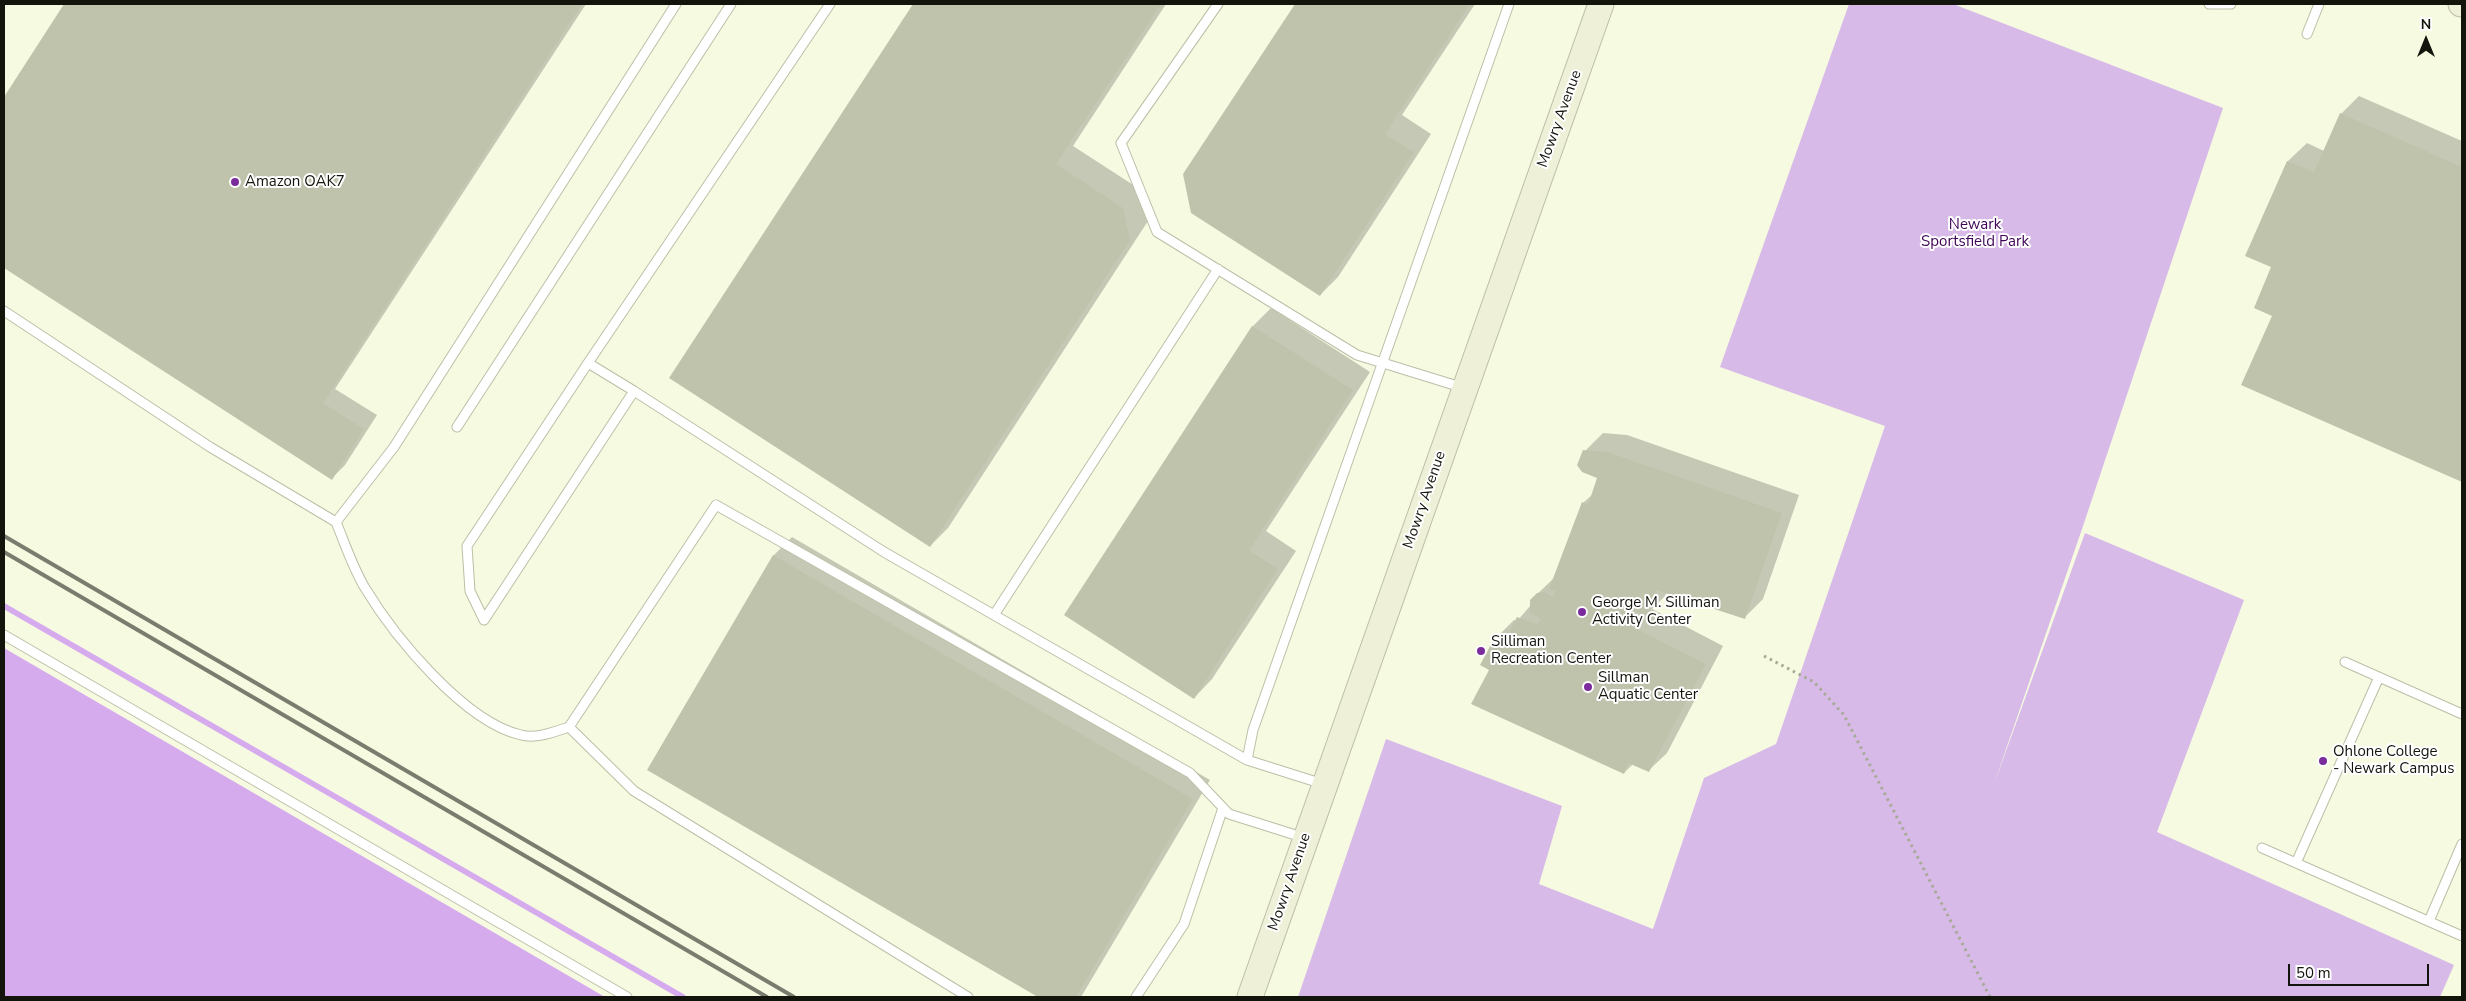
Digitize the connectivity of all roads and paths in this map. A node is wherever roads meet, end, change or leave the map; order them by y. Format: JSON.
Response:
{"nodes":[{"id":1,"x":676,"y":4,"type":"edge"},
{"id":2,"x":731,"y":4,"type":"edge"},
{"id":3,"x":830,"y":4,"type":"edge"},
{"id":4,"x":1218,"y":4,"type":"edge"},
{"id":5,"x":1509,"y":4,"type":"edge"},
{"id":6,"x":1601,"y":4,"type":"edge"},
{"id":7,"x":2209,"y":4,"type":"edge"},
{"id":8,"x":2231,"y":4,"type":"edge"},
{"id":9,"x":2319,"y":4,"type":"edge"},
{"id":10,"x":2308,"y":34,"type":"dead end"},
{"id":11,"x":1218,"y":269,"type":"junction"},
{"id":12,"x":4,"y":310,"type":"edge"},
{"id":13,"x":588,"y":363,"type":"junction"},
{"id":14,"x":1384,"y":364,"type":"junction"},
{"id":15,"x":1465,"y":388,"type":"junction"},
{"id":16,"x":634,"y":391,"type":"junction"},
{"id":17,"x":457,"y":427,"type":"dead end"},
{"id":18,"x":336,"y":522,"type":"junction"},
{"id":19,"x":994,"y":615,"type":"junction"},
{"id":20,"x":4,"y":635,"type":"edge"},
{"id":21,"x":1764,"y":656,"type":"dead end"},
{"id":22,"x":2345,"y":662,"type":"dead end"},
{"id":23,"x":2379,"y":677,"type":"junction"},
{"id":24,"x":2462,"y":714,"type":"edge"},
{"id":25,"x":569,"y":727,"type":"junction"},
{"id":26,"x":1247,"y":760,"type":"junction"},
{"id":27,"x":1324,"y":785,"type":"junction"},
{"id":28,"x":1223,"y":808,"type":"junction"},
{"id":29,"x":1306,"y":838,"type":"junction"},
{"id":30,"x":2462,"y":844,"type":"edge"},
{"id":31,"x":2262,"y":848,"type":"dead end"},
{"id":32,"x":2296,"y":863,"type":"junction"},
{"id":33,"x":2429,"y":921,"type":"junction"},
{"id":34,"x":2462,"y":936,"type":"edge"},
{"id":35,"x":627,"y":997,"type":"edge"},
{"id":36,"x":968,"y":997,"type":"edge"},
{"id":37,"x":1136,"y":997,"type":"edge"},
{"id":38,"x":1250,"y":997,"type":"edge"},
{"id":39,"x":1990,"y":997,"type":"edge"}],
"edges":[{"from":1,"to":18,"type":"lane"},
{"from":2,"to":17,"type":"lane"},
{"from":3,"to":13,"type":"lane"},
{"from":4,"to":11,"type":"lane"},
{"from":5,"to":14,"type":"lane"},
{"from":6,"to":15,"type":"main road","name":"Mowry Avenue"},
{"from":7,"to":8,"type":"lane"},
{"from":9,"to":10,"type":"lane"},
{"from":11,"to":14,"type":"lane"},
{"from":11,"to":19,"type":"lane"},
{"from":12,"to":18,"type":"lane"},
{"from":13,"to":16,"type":"lane"},
{"from":13,"to":16,"type":"lane"},
{"from":14,"to":15,"type":"lane"},
{"from":14,"to":26,"type":"lane"},
{"from":15,"to":27,"type":"main road","name":"Mowry Avenue"},
{"from":16,"to":19,"type":"lane"},
{"from":18,"to":25,"type":"lane"},
{"from":19,"to":26,"type":"lane"},
{"from":20,"to":35,"type":"lane"},
{"from":21,"to":39,"type":"path"},
{"from":22,"to":23,"type":"lane"},
{"from":23,"to":24,"type":"lane"},
{"from":23,"to":32,"type":"lane"},
{"from":25,"to":28,"type":"lane"},
{"from":25,"to":36,"type":"lane"},
{"from":26,"to":27,"type":"lane"},
{"from":27,"to":29,"type":"main road","name":"Mowry Avenue"},
{"from":28,"to":29,"type":"lane"},
{"from":28,"to":37,"type":"lane"},
{"from":29,"to":38,"type":"main road","name":"Mowry Avenue"},
{"from":30,"to":33,"type":"lane"},
{"from":31,"to":32,"type":"lane"},
{"from":32,"to":33,"type":"lane"},
{"from":33,"to":34,"type":"lane"}]}
